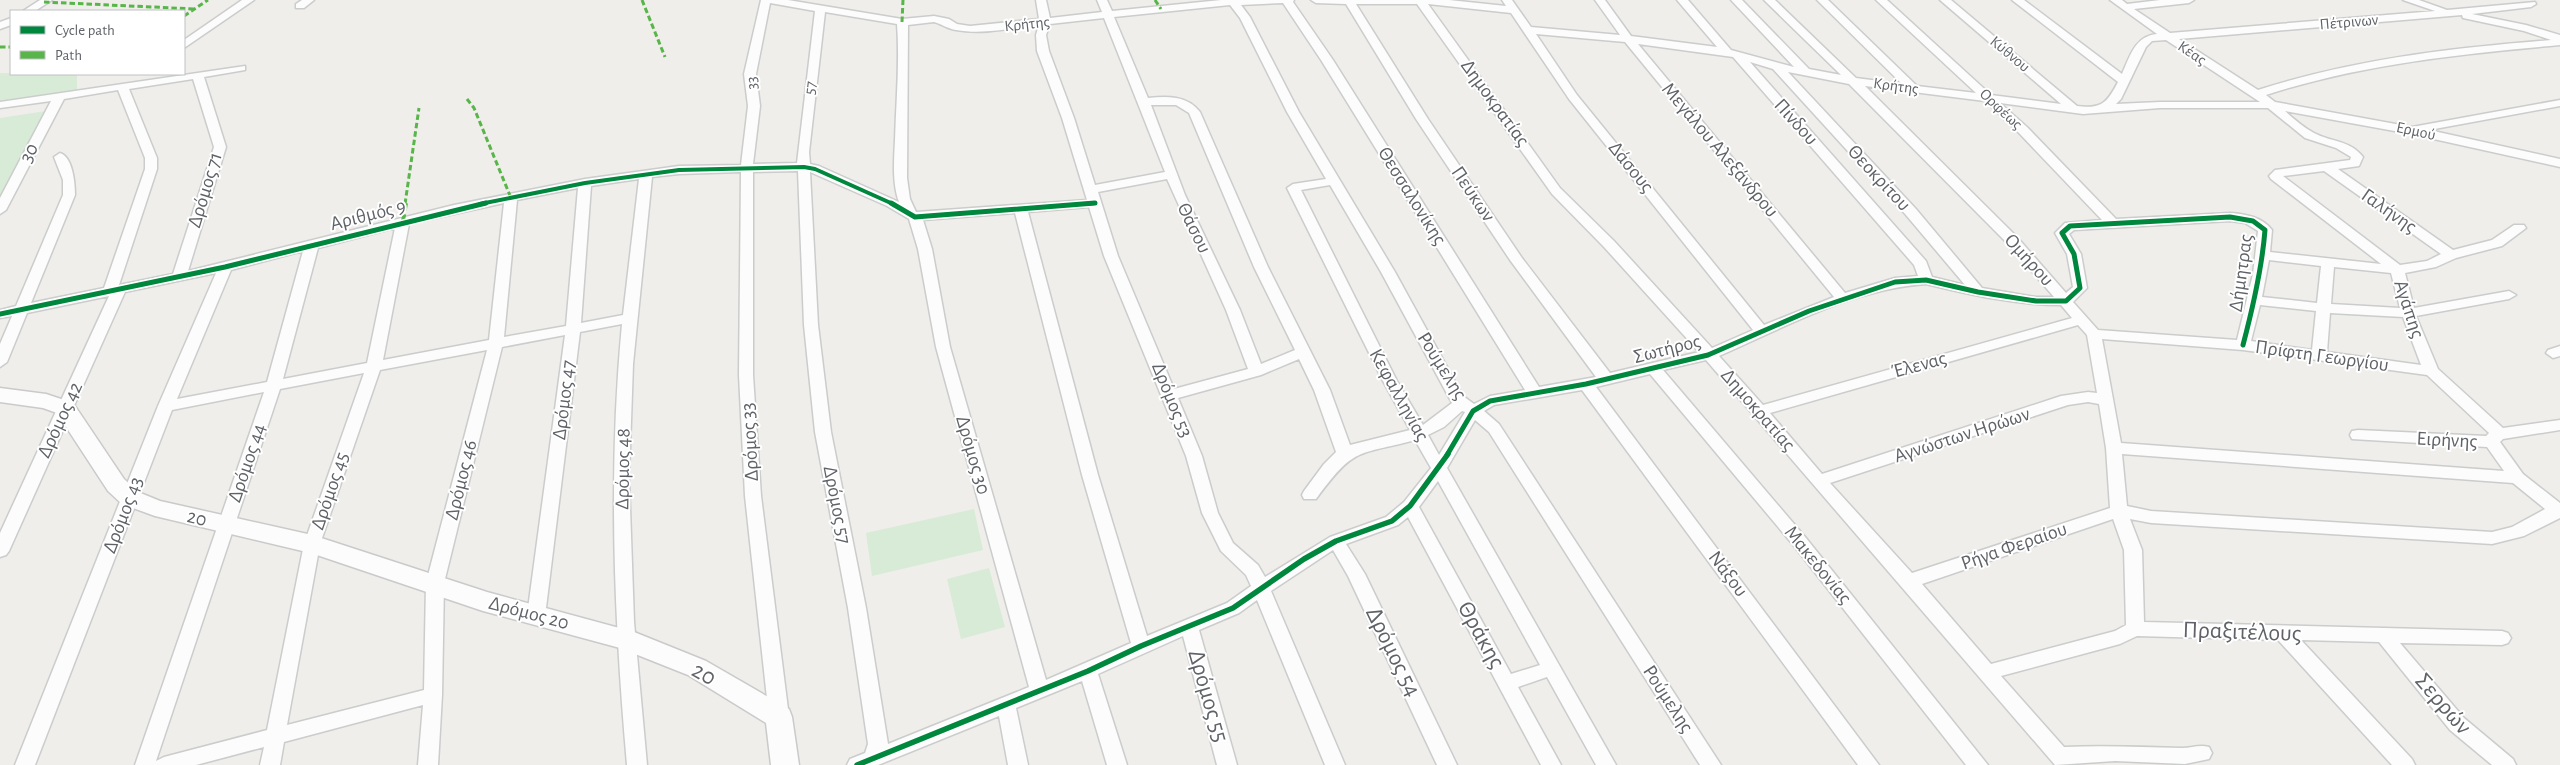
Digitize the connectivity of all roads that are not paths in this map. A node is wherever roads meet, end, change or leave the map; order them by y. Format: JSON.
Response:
{"nodes":[{"id":1,"x":47,"y":0,"type":"edge"},
{"id":2,"x":249,"y":0,"type":"edge"},
{"id":3,"x":768,"y":0,"type":"edge"},
{"id":4,"x":1041,"y":0,"type":"edge"},
{"id":5,"x":1102,"y":0,"type":"edge"},
{"id":6,"x":1288,"y":0,"type":"edge"},
{"id":7,"x":1316,"y":0,"type":"edge"},
{"id":8,"x":1426,"y":0,"type":"edge"},
{"id":9,"x":1507,"y":0,"type":"edge"},
{"id":10,"x":1600,"y":0,"type":"edge"},
{"id":11,"x":1682,"y":0,"type":"edge"},
{"id":12,"x":1736,"y":0,"type":"edge"},
{"id":13,"x":1769,"y":0,"type":"edge"},
{"id":14,"x":1822,"y":0,"type":"edge"},
{"id":15,"x":1881,"y":0,"type":"edge"},
{"id":16,"x":1945,"y":0,"type":"edge"},
{"id":17,"x":2017,"y":0,"type":"edge"},
{"id":18,"x":2115,"y":0,"type":"edge"},
{"id":19,"x":2189,"y":0,"type":"edge"},
{"id":20,"x":2408,"y":0,"type":"edge"},
{"id":21,"x":1232,"y":1,"type":"edge"},
{"id":22,"x":1420,"y":1,"type":"edge"},
{"id":23,"x":1350,"y":2,"type":"junction"},
{"id":24,"x":2531,"y":4,"type":"dead end"},
{"id":25,"x":1158,"y":5,"type":"edge"},
{"id":26,"x":2124,"y":7,"type":"junction"},
{"id":27,"x":820,"y":9,"type":"junction"},
{"id":28,"x":30,"y":10,"type":"edge"},
{"id":29,"x":1514,"y":10,"type":"junction"},
{"id":30,"x":2451,"y":13,"type":"junction"},
{"id":31,"x":1108,"y":15,"type":"junction"},
{"id":32,"x":902,"y":22,"type":"junction"},
{"id":33,"x":1045,"y":22,"type":"junction"},
{"id":34,"x":1526,"y":30,"type":"junction"},
{"id":35,"x":2167,"y":36,"type":"junction"},
{"id":36,"x":1628,"y":39,"type":"junction"},
{"id":37,"x":2560,"y":41,"type":"edge"},
{"id":38,"x":185,"y":44,"type":"edge"},
{"id":39,"x":1733,"y":54,"type":"junction"},
{"id":40,"x":1776,"y":66,"type":"junction"},
{"id":41,"x":241,"y":68,"type":"dead end"},
{"id":42,"x":1805,"y":72,"type":"junction"},
{"id":43,"x":175,"y":75,"type":"edge"},
{"id":44,"x":198,"y":75,"type":"junction"},
{"id":45,"x":1854,"y":80,"type":"junction"},
{"id":46,"x":2124,"y":81,"type":"junction"},
{"id":47,"x":123,"y":88,"type":"junction"},
{"id":48,"x":1914,"y":89,"type":"junction"},
{"id":49,"x":2256,"y":94,"type":"junction"},
{"id":50,"x":59,"y":97,"type":"junction"},
{"id":51,"x":1992,"y":100,"type":"junction"},
{"id":52,"x":1143,"y":102,"type":"junction"},
{"id":53,"x":2560,"y":103,"type":"edge"},
{"id":54,"x":0,"y":105,"type":"edge"},
{"id":55,"x":2270,"y":105,"type":"junction"},
{"id":56,"x":2074,"y":109,"type":"junction"},
{"id":57,"x":2104,"y":109,"type":"junction"},
{"id":58,"x":2411,"y":130,"type":"junction"},
{"id":59,"x":60,"y":156,"type":"dead end"},
{"id":60,"x":2560,"y":162,"type":"edge"},
{"id":61,"x":746,"y":167,"type":"junction"},
{"id":62,"x":804,"y":167,"type":"junction"},
{"id":63,"x":2328,"y":168,"type":"junction"},
{"id":64,"x":646,"y":174,"type":"junction"},
{"id":65,"x":1172,"y":174,"type":"junction"},
{"id":66,"x":1334,"y":181,"type":"junction"},
{"id":67,"x":585,"y":183,"type":"junction"},
{"id":68,"x":1093,"y":196,"type":"junction"},
{"id":69,"x":511,"y":198,"type":"junction"},
{"id":70,"x":2,"y":203,"type":"edge"},
{"id":71,"x":1020,"y":208,"type":"junction"},
{"id":72,"x":912,"y":215,"type":"junction"},
{"id":73,"x":403,"y":221,"type":"junction"},
{"id":74,"x":2113,"y":224,"type":"junction"},
{"id":75,"x":2519,"y":228,"type":"dead end"},
{"id":76,"x":312,"y":244,"type":"junction"},
{"id":77,"x":809,"y":250,"type":"joint"},
{"id":78,"x":2261,"y":255,"type":"junction"},
{"id":79,"x":2451,"y":255,"type":"junction"},
{"id":80,"x":2328,"y":263,"type":"junction"},
{"id":81,"x":225,"y":267,"type":"junction"},
{"id":82,"x":2397,"y":270,"type":"junction"},
{"id":83,"x":178,"y":277,"type":"junction"},
{"id":84,"x":1926,"y":280,"type":"junction"},
{"id":85,"x":115,"y":291,"type":"junction"},
{"id":86,"x":1978,"y":292,"type":"junction"},
{"id":87,"x":2509,"y":295,"type":"dead end"},
{"id":88,"x":1842,"y":298,"type":"junction"},
{"id":89,"x":2255,"y":300,"type":"junction"},
{"id":90,"x":2066,"y":301,"type":"junction"},
{"id":91,"x":2324,"y":308,"type":"junction"},
{"id":92,"x":23,"y":309,"type":"junction"},
{"id":93,"x":2408,"y":313,"type":"junction"},
{"id":94,"x":0,"y":314,"type":"edge"},
{"id":95,"x":631,"y":318,"type":"junction"},
{"id":96,"x":2080,"y":320,"type":"junction"},
{"id":97,"x":573,"y":329,"type":"junction"},
{"id":98,"x":1760,"y":331,"type":"junction"},
{"id":99,"x":2094,"y":334,"type":"junction"},
{"id":100,"x":496,"y":343,"type":"junction"},
{"id":101,"x":2243,"y":345,"type":"junction"},
{"id":102,"x":1302,"y":352,"type":"junction"},
{"id":103,"x":1708,"y":355,"type":"junction"},
{"id":104,"x":2319,"y":356,"type":"junction"},
{"id":105,"x":0,"y":362,"type":"edge"},
{"id":106,"x":374,"y":366,"type":"junction"},
{"id":107,"x":1654,"y":369,"type":"junction"},
{"id":108,"x":2432,"y":371,"type":"junction"},
{"id":109,"x":1256,"y":372,"type":"junction"},
{"id":110,"x":1606,"y":379,"type":"junction"},
{"id":111,"x":1586,"y":384,"type":"junction"},
{"id":112,"x":274,"y":385,"type":"junction"},
{"id":113,"x":1535,"y":393,"type":"junction"},
{"id":114,"x":0,"y":395,"type":"edge"},
{"id":115,"x":1170,"y":395,"type":"junction"},
{"id":116,"x":2106,"y":400,"type":"junction"},
{"id":117,"x":166,"y":406,"type":"junction"},
{"id":118,"x":1467,"y":407,"type":"junction"},
{"id":119,"x":65,"y":408,"type":"junction"},
{"id":120,"x":1759,"y":411,"type":"junction"},
{"id":121,"x":2556,"y":429,"type":"edge"},
{"id":122,"x":1421,"y":433,"type":"junction"},
{"id":123,"x":2358,"y":435,"type":"dead end"},
{"id":124,"x":2496,"y":438,"type":"junction"},
{"id":125,"x":2114,"y":448,"type":"junction"},
{"id":126,"x":1345,"y":454,"type":"junction"},
{"id":127,"x":1439,"y":469,"type":"junction"},
{"id":128,"x":2517,"y":478,"type":"junction"},
{"id":129,"x":1819,"y":481,"type":"junction"},
{"id":130,"x":1310,"y":495,"type":"dead end"},
{"id":131,"x":130,"y":498,"type":"junction"},
{"id":132,"x":1410,"y":506,"type":"junction"},
{"id":133,"x":2119,"y":511,"type":"junction"},
{"id":134,"x":2559,"y":511,"type":"edge"},
{"id":135,"x":225,"y":525,"type":"junction"},
{"id":136,"x":1336,"y":542,"type":"junction"},
{"id":137,"x":312,"y":544,"type":"junction"},
{"id":138,"x":0,"y":550,"type":"edge"},
{"id":139,"x":1909,"y":581,"type":"junction"},
{"id":140,"x":435,"y":583,"type":"junction"},
{"id":141,"x":1261,"y":590,"type":"junction"},
{"id":142,"x":536,"y":616,"type":"junction"},
{"id":143,"x":1189,"y":627,"type":"junction"},
{"id":144,"x":2135,"y":629,"type":"junction"},
{"id":145,"x":2283,"y":633,"type":"junction"},
{"id":146,"x":2385,"y":637,"type":"junction"},
{"id":147,"x":2502,"y":638,"type":"dead end"},
{"id":148,"x":625,"y":639,"type":"junction"},
{"id":149,"x":1141,"y":646,"type":"junction"},
{"id":150,"x":1553,"y":668,"type":"junction"},
{"id":151,"x":1088,"y":672,"type":"junction"},
{"id":152,"x":1987,"y":672,"type":"junction"},
{"id":153,"x":1506,"y":683,"type":"junction"},
{"id":154,"x":1040,"y":690,"type":"junction"},
{"id":155,"x":433,"y":695,"type":"junction"},
{"id":156,"x":1006,"y":705,"type":"junction"},
{"id":157,"x":779,"y":717,"type":"junction"},
{"id":158,"x":275,"y":736,"type":"junction"},
{"id":159,"x":2202,"y":753,"type":"dead end"},
{"id":160,"x":880,"y":758,"type":"edge"},
{"id":161,"x":2063,"y":761,"type":"edge"},
{"id":162,"x":25,"y":765,"type":"edge"},
{"id":163,"x":146,"y":765,"type":"edge"},
{"id":164,"x":164,"y":765,"type":"edge"},
{"id":165,"x":270,"y":765,"type":"edge"},
{"id":166,"x":428,"y":765,"type":"edge"},
{"id":167,"x":637,"y":765,"type":"edge"},
{"id":168,"x":785,"y":765,"type":"edge"},
{"id":169,"x":856,"y":765,"type":"edge"},
{"id":170,"x":1018,"y":765,"type":"edge"},
{"id":171,"x":1117,"y":765,"type":"edge"},
{"id":172,"x":1227,"y":765,"type":"edge"},
{"id":173,"x":1335,"y":765,"type":"edge"},
{"id":174,"x":1447,"y":765,"type":"edge"},
{"id":175,"x":1551,"y":765,"type":"edge"},
{"id":176,"x":1606,"y":765,"type":"edge"},
{"id":177,"x":1710,"y":765,"type":"edge"},
{"id":178,"x":1869,"y":765,"type":"edge"},
{"id":179,"x":1978,"y":765,"type":"edge"},
{"id":180,"x":2405,"y":765,"type":"edge"},
{"id":181,"x":2506,"y":765,"type":"edge"}],
"edges":[{"from":1,"to":28,"type":"street"},
{"from":2,"to":38,"type":"street"},
{"from":3,"to":27,"type":"street","name":"Κρήτης"},
{"from":3,"to":61,"type":"street","name":"33"},
{"from":4,"to":33,"type":"street","name":"Δρόμος 53"},
{"from":5,"to":31,"type":"street","name":"Θάσου"},
{"from":6,"to":21,"type":"street","name":"Κρήτης"},
{"from":6,"to":113,"type":"street","name":"Θεσσαλονίκης"},
{"from":7,"to":23,"type":"street"},
{"from":8,"to":22,"type":"street"},
{"from":9,"to":29,"type":"street","name":"Δάσους"},
{"from":10,"to":36,"type":"street","name":"Μεγάλου Αλεξάνδρου"},
{"from":11,"to":39,"type":"street","name":"Πίνδου"},
{"from":12,"to":42,"type":"street"},
{"from":13,"to":45,"type":"street","name":"Ομήρου"},
{"from":14,"to":48,"type":"street"},
{"from":15,"to":51,"type":"street","name":"Ορφέως"},
{"from":16,"to":56,"type":"street","name":"Κύθνου"},
{"from":17,"to":46,"type":"street"},
{"from":18,"to":26,"type":"street","name":"Κέας"},
{"from":19,"to":26,"type":"street"},
{"from":20,"to":30,"type":"street"},
{"from":21,"to":25,"type":"street","name":"Κρήτης"},
{"from":21,"to":66,"type":"street","name":"Ρούμελης"},
{"from":22,"to":23,"type":"street"},
{"from":22,"to":29,"type":"street"},
{"from":22,"to":103,"type":"street","name":"Δημοκρατίας"},
{"from":23,"to":110,"type":"street","name":"Πεύκων"},
{"from":24,"to":30,"type":"street","name":"Πέτρινων"},
{"from":25,"to":31,"type":"street","name":"Κρήτης"},
{"from":26,"to":35,"type":"street","name":"Κέας"},
{"from":27,"to":32,"type":"street","name":"Κρήτης"},
{"from":27,"to":62,"type":"street","name":"57"},
{"from":29,"to":34,"type":"street","name":"Δάσους"},
{"from":30,"to":35,"type":"street","name":"Πέτρινων"},
{"from":30,"to":37,"type":"street"},
{"from":31,"to":33,"type":"street","name":"Κρήτης"},
{"from":31,"to":52,"type":"street","name":"Θάσου"},
{"from":32,"to":33,"type":"street","name":"Κρήτης"},
{"from":32,"to":72,"type":"street","name":"Δρόμος 30"},
{"from":33,"to":68,"type":"street","name":"Δρόμος 53"},
{"from":34,"to":36,"type":"street","name":"Κρήτης"},
{"from":34,"to":98,"type":"street","name":"Δάσους"},
{"from":35,"to":46,"type":"street","name":"Πέτρινων"},
{"from":35,"to":49,"type":"street","name":"Κέας"},
{"from":36,"to":39,"type":"street","name":"Κρήτης"},
{"from":36,"to":88,"type":"street","name":"Μεγάλου Αλεξάνδρου"},
{"from":37,"to":49,"type":"street"},
{"from":39,"to":40,"type":"street","name":"Κρήτης"},
{"from":39,"to":84,"type":"street","name":"Πίνδου"},
{"from":40,"to":42,"type":"street","name":"Κρήτης"},
{"from":40,"to":86,"type":"street","name":"Θεοκρίτου"},
{"from":41,"to":44,"type":"street"},
{"from":42,"to":45,"type":"street","name":"Κρήτης"},
{"from":43,"to":44,"type":"street"},
{"from":43,"to":47,"type":"street"},
{"from":44,"to":83,"type":"street","name":"Δρόμος 71"},
{"from":45,"to":48,"type":"street","name":"Κρήτης"},
{"from":45,"to":90,"type":"street","name":"Ομήρου"},
{"from":46,"to":57,"type":"street"},
{"from":47,"to":50,"type":"street"},
{"from":47,"to":85,"type":"street","name":"Δρόμος 42"},
{"from":48,"to":51,"type":"street","name":"Κρήτης"},
{"from":49,"to":55,"type":"street","name":"Κέας"},
{"from":50,"to":54,"type":"street"},
{"from":50,"to":70,"type":"street","name":"30"},
{"from":51,"to":56,"type":"street","name":"Κρήτης"},
{"from":51,"to":74,"type":"street","name":"Ορφέως"},
{"from":52,"to":65,"type":"street","name":"Θάσου"},
{"from":52,"to":102,"type":"street"},
{"from":53,"to":58,"type":"street"},
{"from":55,"to":57,"type":"street","name":"Κρήτης"},
{"from":55,"to":58,"type":"street","name":"Ερμού"},
{"from":55,"to":63,"type":"street","name":"Κέας"},
{"from":56,"to":57,"type":"street","name":"Κρήτης"},
{"from":58,"to":60,"type":"street","name":"Ερμού"},
{"from":59,"to":92,"type":"street"},
{"from":61,"to":62,"type":"street","name":"Αριθμός 9"},
{"from":61,"to":64,"type":"street","name":"Αριθμός 9"},
{"from":61,"to":157,"type":"street","name":"Δρόμος 33"},
{"from":62,"to":72,"type":"street","name":"Αριθμός 9"},
{"from":62,"to":77,"type":"street","name":"57"},
{"from":63,"to":79,"type":"street","name":"Γαλήνης"},
{"from":63,"to":82,"type":"street","name":"Αγάπης"},
{"from":64,"to":67,"type":"street","name":"Αριθμός 9"},
{"from":64,"to":95,"type":"street","name":"Δρόμος 48"},
{"from":65,"to":68,"type":"street"},
{"from":65,"to":109,"type":"street","name":"Θάσου"},
{"from":66,"to":118,"type":"street","name":"Ρούμελης"},
{"from":66,"to":122,"type":"street","name":"Κεφαλληνίας"},
{"from":67,"to":69,"type":"street","name":"Αριθμός 9"},
{"from":67,"to":97,"type":"street","name":"Δρόμος 47"},
{"from":68,"to":71,"type":"street"},
{"from":68,"to":115,"type":"street","name":"Δρόμος 53"},
{"from":69,"to":73,"type":"street","name":"Αριθμός 9"},
{"from":69,"to":100,"type":"street","name":"Δρόμος 46"},
{"from":71,"to":72,"type":"street"},
{"from":71,"to":149,"type":"street"},
{"from":72,"to":154,"type":"street","name":"Δρόμος 30"},
{"from":73,"to":76,"type":"street","name":"Αριθμός 9"},
{"from":73,"to":106,"type":"street","name":"Δρόμος 45"},
{"from":74,"to":78,"type":"street","name":"Δήμητρας"},
{"from":74,"to":90,"type":"street"},
{"from":75,"to":79,"type":"street"},
{"from":76,"to":81,"type":"street","name":"Αριθμός 9"},
{"from":76,"to":112,"type":"street","name":"Δρόμος 44"},
{"from":77,"to":160,"type":"street","name":"Δρόμος 57"},
{"from":78,"to":80,"type":"street"},
{"from":78,"to":89,"type":"street","name":"Δήμητρας"},
{"from":79,"to":82,"type":"street"},
{"from":80,"to":82,"type":"street"},
{"from":80,"to":91,"type":"street"},
{"from":81,"to":83,"type":"street","name":"Αριθμός 9"},
{"from":81,"to":117,"type":"street","name":"Δρόμος 43"},
{"from":82,"to":93,"type":"street","name":"Αγάπης"},
{"from":83,"to":85,"type":"street","name":"Αριθμός 9"},
{"from":84,"to":86,"type":"street","name":"Σωτήρος"},
{"from":84,"to":88,"type":"street","name":"Σωτήρος"},
{"from":85,"to":92,"type":"street","name":"Αριθμός 9"},
{"from":85,"to":119,"type":"street","name":"Δρόμος 42"},
{"from":86,"to":90,"type":"street","name":"Σωτήρος"},
{"from":87,"to":93,"type":"street"},
{"from":88,"to":98,"type":"street","name":"Σωτήρος"},
{"from":89,"to":91,"type":"street"},
{"from":89,"to":101,"type":"street","name":"Δήμητρας"},
{"from":90,"to":96,"type":"street","name":"Ομήρου"},
{"from":91,"to":93,"type":"street"},
{"from":91,"to":104,"type":"street"},
{"from":92,"to":94,"type":"street","name":"Αριθμός 9"},
{"from":92,"to":105,"type":"street"},
{"from":93,"to":108,"type":"street","name":"Αγάπης"},
{"from":95,"to":97,"type":"street"},
{"from":95,"to":148,"type":"street","name":"Δρόμος 48"},
{"from":96,"to":99,"type":"street","name":"Ομήρου"},
{"from":96,"to":120,"type":"street","name":"Έλενας"},
{"from":97,"to":100,"type":"street"},
{"from":97,"to":142,"type":"street","name":"Δρόμος 47"},
{"from":98,"to":103,"type":"street","name":"Σωτήρος"},
{"from":99,"to":101,"type":"street","name":"Πρίφτη Γεωργίου"},
{"from":99,"to":116,"type":"street"},
{"from":100,"to":106,"type":"street"},
{"from":100,"to":140,"type":"street","name":"Δρόμος 46"},
{"from":101,"to":104,"type":"street","name":"Πρίφτη Γεωργίου"},
{"from":102,"to":109,"type":"street"},
{"from":102,"to":126,"type":"street"},
{"from":103,"to":107,"type":"street","name":"Σωτήρος"},
{"from":103,"to":120,"type":"street","name":"Δημοκρατίας"},
{"from":104,"to":108,"type":"street","name":"Πρίφτη Γεωργίου"},
{"from":106,"to":112,"type":"street"},
{"from":106,"to":137,"type":"street","name":"Δρόμος 45"},
{"from":107,"to":110,"type":"street","name":"Σωτήρος"},
{"from":107,"to":179,"type":"street","name":"Μακεδονίας"},
{"from":108,"to":124,"type":"street","name":"Αγάπης"},
{"from":109,"to":115,"type":"street"},
{"from":110,"to":111,"type":"street","name":"Σωτήρος"},
{"from":111,"to":113,"type":"street","name":"Σωτήρος"},
{"from":111,"to":178,"type":"street","name":"Νάξου"},
{"from":112,"to":117,"type":"street"},
{"from":112,"to":135,"type":"street","name":"Δρόμος 44"},
{"from":113,"to":118,"type":"street","name":"Σωτήρος"},
{"from":114,"to":119,"type":"street"},
{"from":115,"to":141,"type":"street","name":"Δρόμος 53"},
{"from":116,"to":125,"type":"street"},
{"from":116,"to":129,"type":"street","name":"Αγνώστων Ηρώων"},
{"from":117,"to":131,"type":"street","name":"Δρόμος 43"},
{"from":118,"to":122,"type":"street","name":"Σωτήρος"},
{"from":118,"to":127,"type":"street"},
{"from":118,"to":177,"type":"street","name":"Ρούμελης"},
{"from":119,"to":131,"type":"street","name":"20"},
{"from":119,"to":138,"type":"street","name":"Δρόμος 42"},
{"from":120,"to":129,"type":"street","name":"Δημοκρατίας"},
{"from":121,"to":124,"type":"street","name":"Ειρήνης"},
{"from":122,"to":126,"type":"street","name":"Σωτήρος"},
{"from":122,"to":127,"type":"street","name":"Κεφαλληνίας"},
{"from":123,"to":124,"type":"street","name":"Ειρήνης"},
{"from":124,"to":128,"type":"street","name":"Αγάπης"},
{"from":125,"to":128,"type":"street"},
{"from":125,"to":133,"type":"street"},
{"from":126,"to":130,"type":"street"},
{"from":127,"to":132,"type":"street"},
{"from":127,"to":150,"type":"street","name":"Κεφαλληνίας"},
{"from":128,"to":134,"type":"street","name":"Αγάπης"},
{"from":129,"to":139,"type":"street","name":"Δημοκρατίας"},
{"from":131,"to":135,"type":"street","name":"20"},
{"from":131,"to":162,"type":"street","name":"Δρόμος 43"},
{"from":132,"to":136,"type":"street"},
{"from":132,"to":153,"type":"street","name":"Θράκης"},
{"from":133,"to":134,"type":"street"},
{"from":133,"to":139,"type":"street","name":"Ρήγα Φεραίου"},
{"from":133,"to":144,"type":"street"},
{"from":135,"to":137,"type":"street","name":"20"},
{"from":135,"to":163,"type":"street","name":"Δρόμος 44"},
{"from":136,"to":141,"type":"street"},
{"from":136,"to":174,"type":"street","name":"Δρόμος 54"},
{"from":137,"to":140,"type":"street","name":"20"},
{"from":137,"to":158,"type":"street","name":"Δρόμος 45"},
{"from":139,"to":152,"type":"street","name":"Δημοκρατίας"},
{"from":140,"to":142,"type":"street","name":"Δρόμος 20"},
{"from":140,"to":155,"type":"street","name":"Δρόμος 46"},
{"from":141,"to":143,"type":"street"},
{"from":141,"to":173,"type":"street","name":"Δρόμος 53"},
{"from":142,"to":148,"type":"street","name":"Δρόμος 20"},
{"from":143,"to":149,"type":"street"},
{"from":143,"to":172,"type":"street","name":"Δρόμος 55"},
{"from":144,"to":145,"type":"street","name":"Πραξιτέλους"},
{"from":144,"to":152,"type":"street","name":"Πραξιτέλους"},
{"from":145,"to":146,"type":"street","name":"Πραξιτέλους"},
{"from":145,"to":180,"type":"street"},
{"from":146,"to":147,"type":"street","name":"Πραξιτέλους"},
{"from":146,"to":181,"type":"street","name":"Σερρών"},
{"from":148,"to":157,"type":"street","name":"20"},
{"from":148,"to":167,"type":"street","name":"Δρόμος 48"},
{"from":149,"to":151,"type":"street"},
{"from":150,"to":153,"type":"street"},
{"from":150,"to":176,"type":"street","name":"Κεφαλληνίας"},
{"from":151,"to":154,"type":"street"},
{"from":151,"to":171,"type":"street"},
{"from":152,"to":161,"type":"street","name":"Δημοκρατίας"},
{"from":153,"to":175,"type":"street","name":"Θράκης"},
{"from":154,"to":156,"type":"street"},
{"from":155,"to":158,"type":"street"},
{"from":155,"to":166,"type":"street","name":"Δρόμος 46"},
{"from":156,"to":160,"type":"street"},
{"from":156,"to":170,"type":"street"},
{"from":157,"to":168,"type":"street"},
{"from":158,"to":164,"type":"street"},
{"from":158,"to":165,"type":"street","name":"Δρόμος 45"},
{"from":159,"to":161,"type":"street"},
{"from":160,"to":169,"type":"street"}]}
